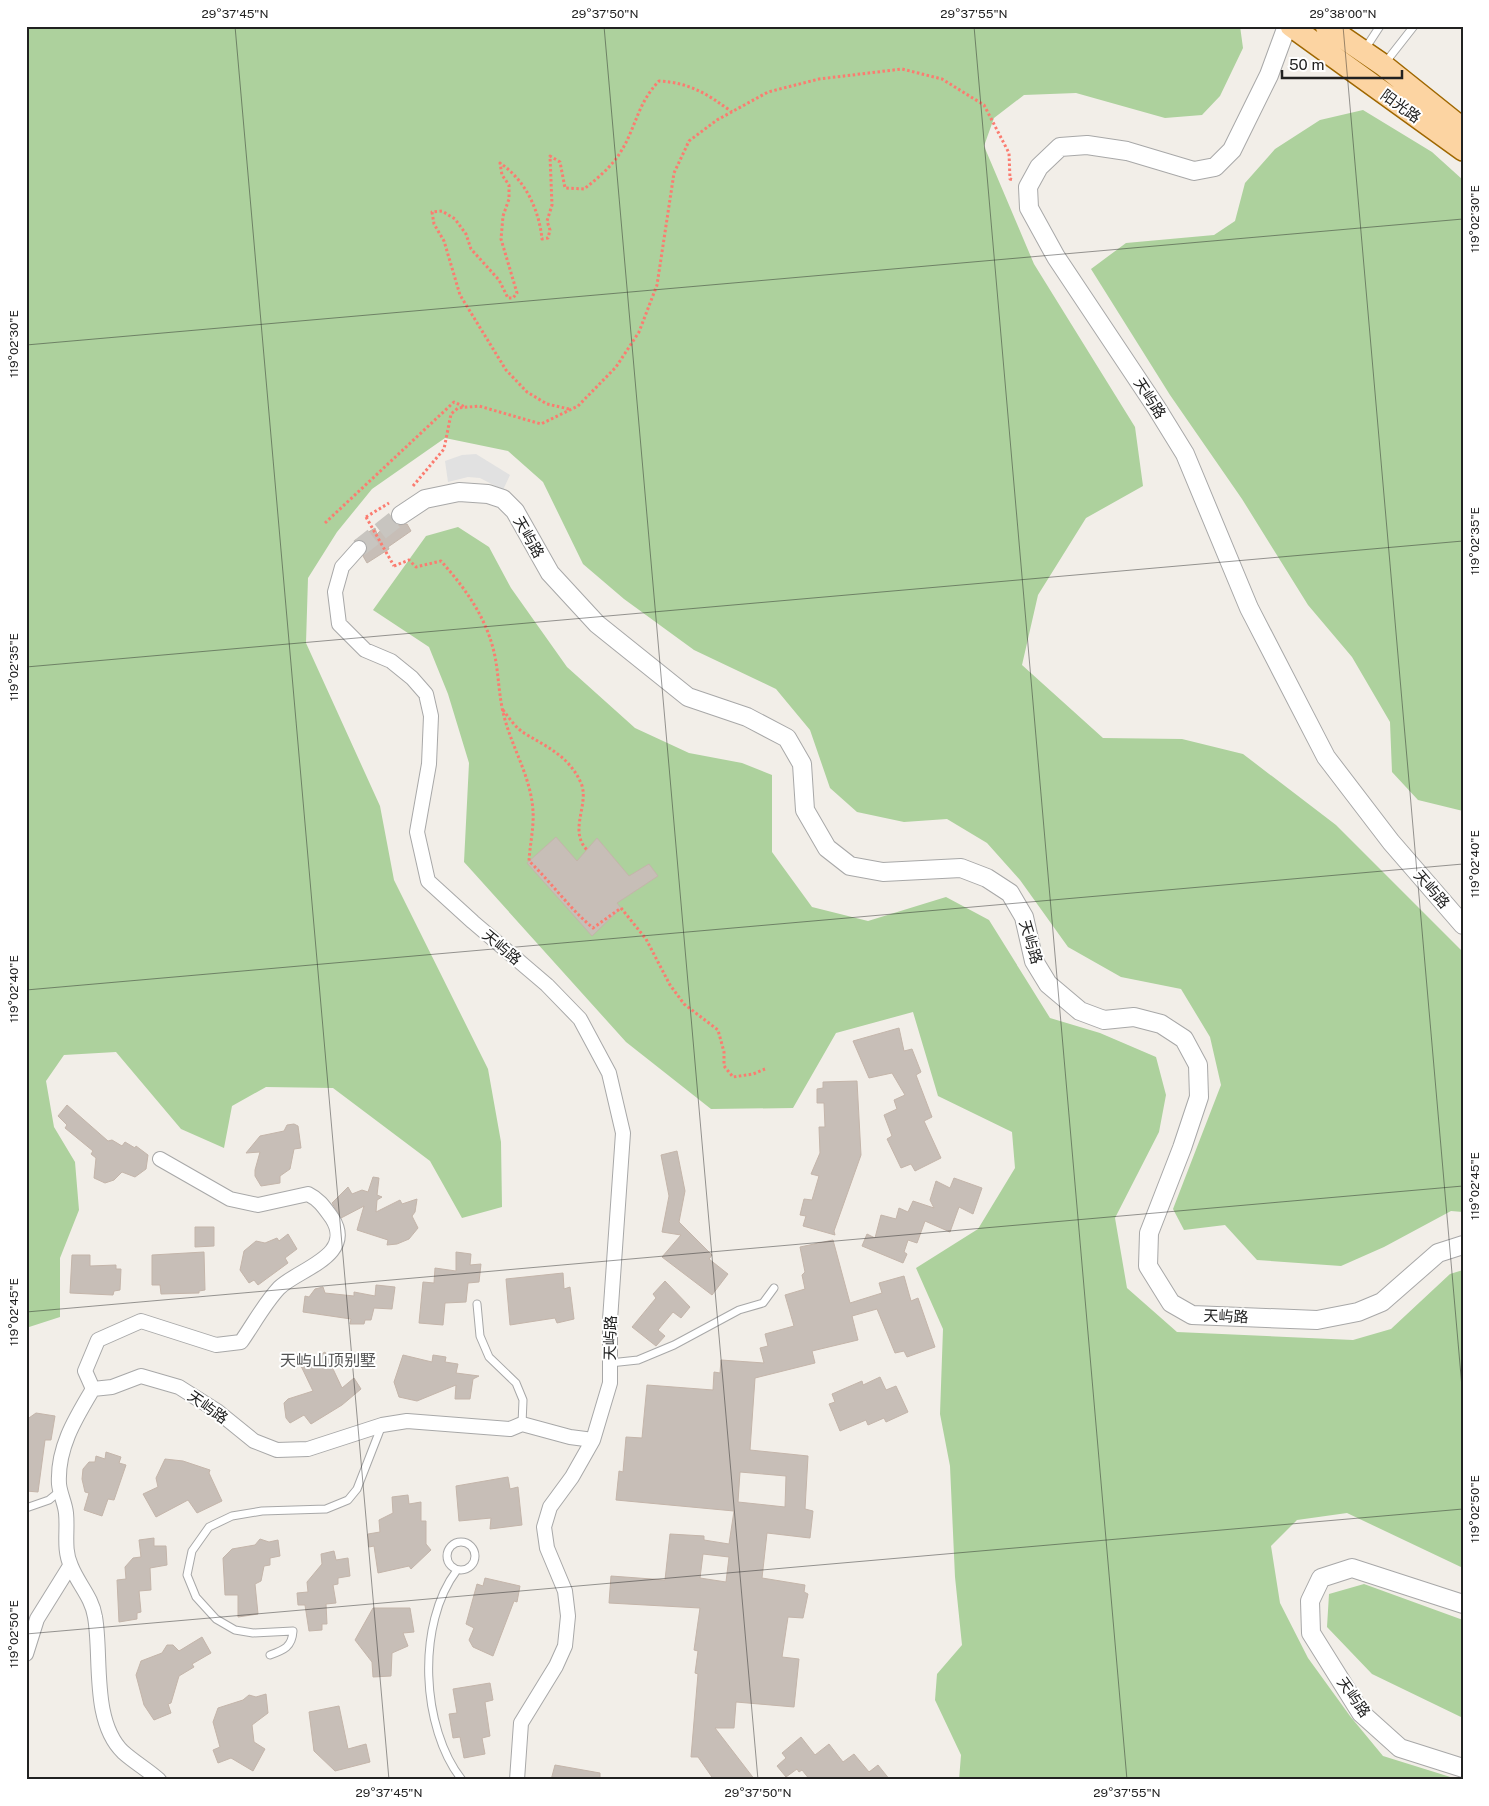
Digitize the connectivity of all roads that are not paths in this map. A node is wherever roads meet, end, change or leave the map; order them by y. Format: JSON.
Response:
{"nodes":[{"id":1,"x":1289,"y":26,"type":"edge"},
{"id":2,"x":1326,"y":26,"type":"edge"},
{"id":3,"x":1380,"y":26,"type":"edge"},
{"id":4,"x":1414,"y":26,"type":"edge"},
{"id":5,"x":1363,"y":52,"type":"junction"},
{"id":6,"x":1383,"y":65,"type":"junction"},
{"id":7,"x":1463,"y":129,"type":"edge"},
{"id":8,"x":1463,"y":150,"type":"edge"},
{"id":9,"x":398,"y":507,"type":"tunnel mouth"},
{"id":10,"x":359,"y":548,"type":"tunnel mouth"},
{"id":11,"x":1463,"y":925,"type":"edge"},
{"id":12,"x":160,"y":1159,"type":"dead end"},
{"id":13,"x":1463,"y":1244,"type":"edge"},
{"id":14,"x":774,"y":1288,"type":"dead end"},
{"id":15,"x":477,"y":1304,"type":"dead end"},
{"id":16,"x":610,"y":1364,"type":"junction"},
{"id":17,"x":93,"y":1389,"type":"junction"},
{"id":18,"x":522,"y":1424,"type":"junction"},
{"id":19,"x":382,"y":1425,"type":"junction"},
{"id":20,"x":593,"y":1440,"type":"junction"},
{"id":21,"x":60,"y":1491,"type":"junction"},
{"id":22,"x":26,"y":1508,"type":"edge"},
{"id":23,"x":70,"y":1566,"type":"junction"},
{"id":24,"x":457,"y":1570,"type":"junction"},
{"id":25,"x":1463,"y":1604,"type":"edge"},
{"id":26,"x":26,"y":1654,"type":"edge"},
{"id":27,"x":270,"y":1655,"type":"dead end"},
{"id":28,"x":1463,"y":1768,"type":"edge"},
{"id":29,"x":159,"y":1780,"type":"edge"},
{"id":30,"x":462,"y":1780,"type":"edge"},
{"id":31,"x":517,"y":1780,"type":"edge"}],
"edges":[{"from":1,"to":8,"type":"main road","name":"阳光路"},
{"from":1,"to":11,"type":"street","name":"天屿路"},
{"from":2,"to":5,"type":"main road","name":"阳光路"},
{"from":3,"to":5,"type":"lane"},
{"from":4,"to":6,"type":"lane"},
{"from":5,"to":6,"type":"main road","name":"阳光路"},
{"from":6,"to":7,"type":"main road","name":"阳光路"},
{"from":9,"to":13,"type":"street","name":"天屿路"},
{"from":10,"to":16,"type":"street","name":"天屿路"},
{"from":12,"to":17,"type":"street"},
{"from":14,"to":16,"type":"lane"},
{"from":15,"to":18,"type":"lane"},
{"from":16,"to":20,"type":"street","name":"天屿路"},
{"from":17,"to":19,"type":"street","name":"天屿路"},
{"from":17,"to":21,"type":"street"},
{"from":18,"to":19,"type":"street","name":"天屿路"},
{"from":18,"to":20,"type":"street","name":"天屿路"},
{"from":19,"to":27,"type":"lane"},
{"from":20,"to":31,"type":"street"},
{"from":21,"to":22,"type":"lane"},
{"from":21,"to":23,"type":"street"},
{"from":23,"to":26,"type":"street"},
{"from":23,"to":29,"type":"street"},
{"from":24,"to":24,"type":"lane"},
{"from":24,"to":30,"type":"lane"},
{"from":25,"to":28,"type":"street","name":"天屿路"}]}
